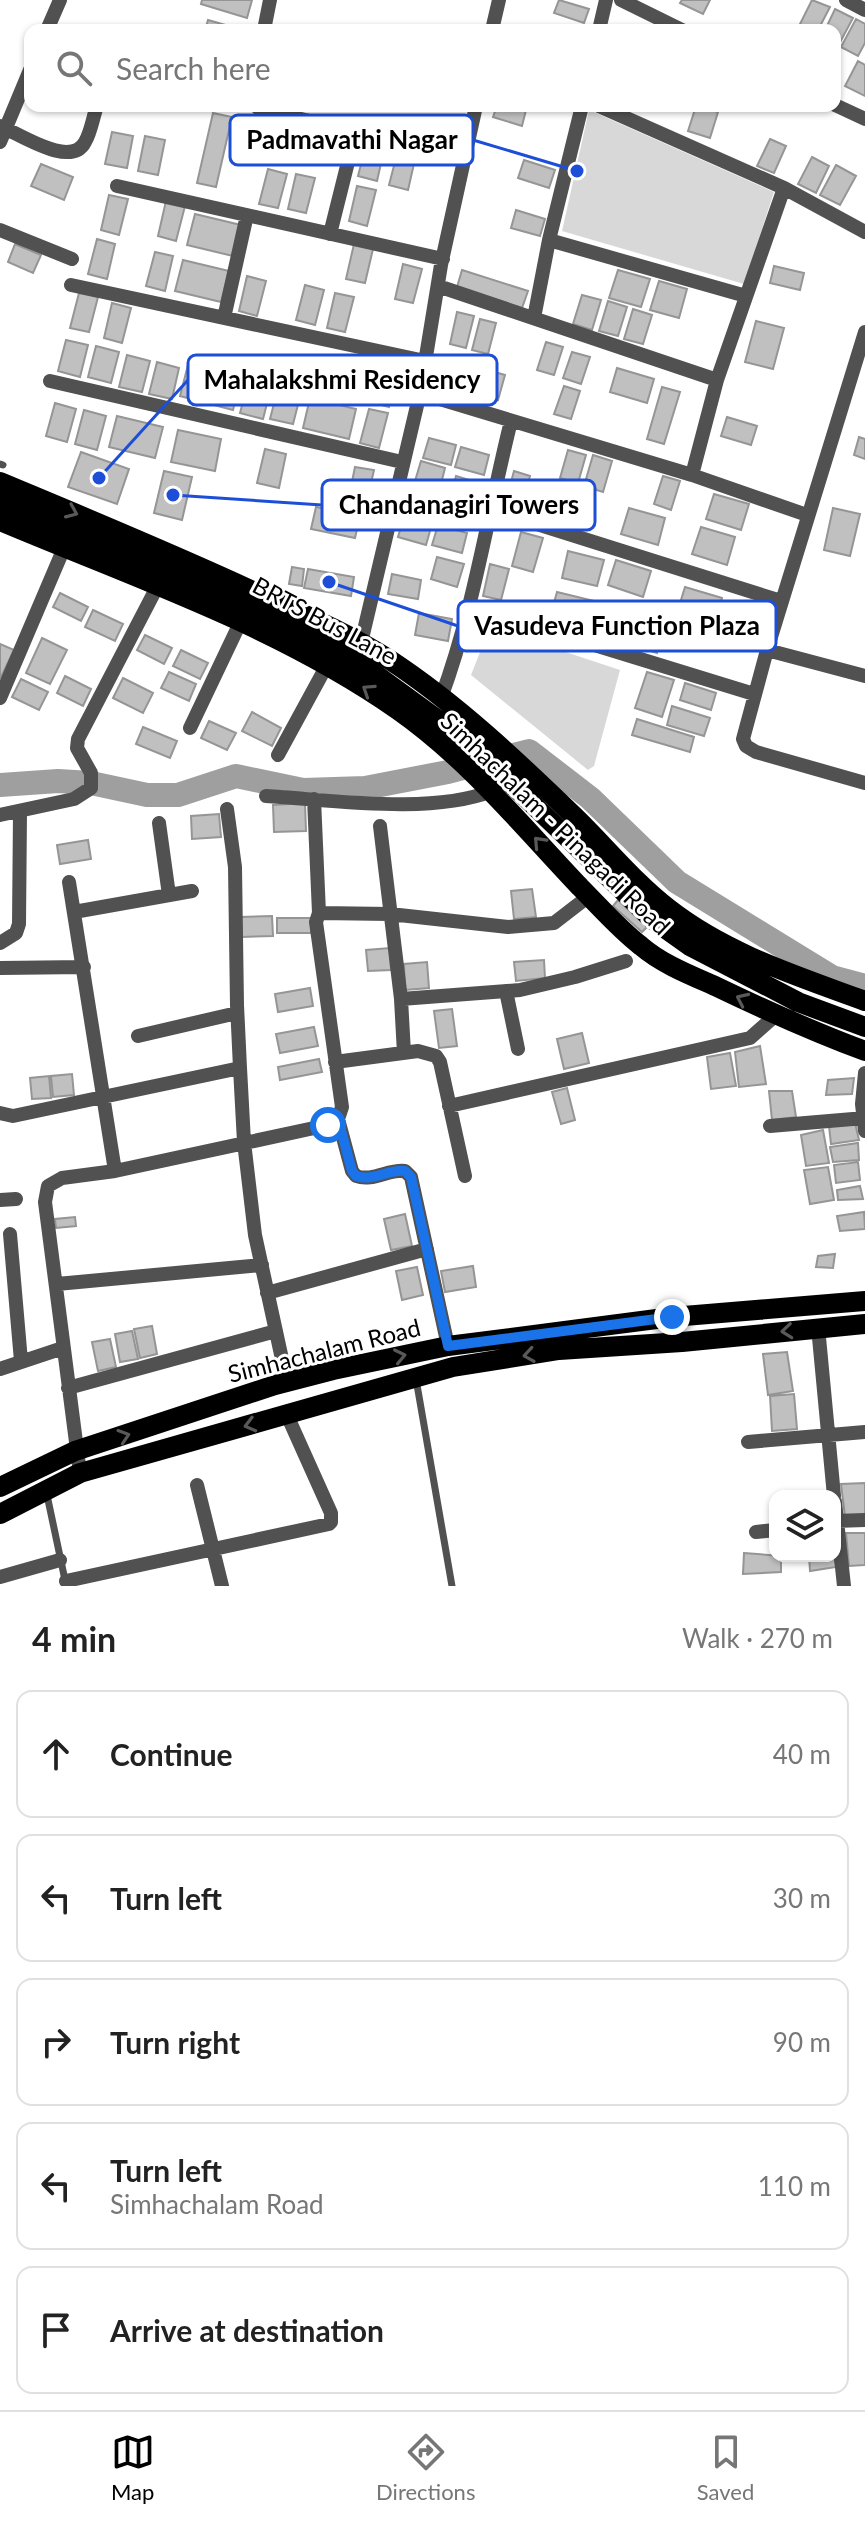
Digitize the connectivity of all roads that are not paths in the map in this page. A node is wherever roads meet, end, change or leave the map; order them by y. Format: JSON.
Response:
{"nodes":[{"id":1,"x":60,"y":0,"type":"edge"},
{"id":2,"x":270,"y":0,"type":"edge"},
{"id":3,"x":499,"y":0,"type":"edge"},
{"id":4,"x":606,"y":0,"type":"edge"},
{"id":5,"x":621,"y":0,"type":"edge"},
{"id":6,"x":846,"y":0,"type":"edge"},
{"id":7,"x":865,"y":10,"type":"edge"},
{"id":8,"x":50,"y":24,"type":"edge"},
{"id":9,"x":265,"y":24,"type":"edge"},
{"id":10,"x":493,"y":24,"type":"edge"},
{"id":11,"x":600,"y":24,"type":"edge"},
{"id":12,"x":670,"y":24,"type":"edge"},
{"id":13,"x":24,"y":83,"type":"edge"},
{"id":14,"x":841,"y":108,"type":"edge"},
{"id":15,"x":95,"y":112,"type":"edge"},
{"id":16,"x":272,"y":112,"type":"edge"},
{"id":17,"x":475,"y":112,"type":"edge"},
{"id":18,"x":581,"y":112,"type":"edge"},
{"id":19,"x":613,"y":112,"type":"edge"},
{"id":20,"x":865,"y":119,"type":"edge"},
{"id":21,"x":356,"y":130,"type":"junction"},
{"id":22,"x":2,"y":132,"type":"edge"},
{"id":23,"x":467,"y":148,"type":"junction"},
{"id":24,"x":117,"y":186,"type":"dead end"},
{"id":25,"x":784,"y":188,"type":"junction"},
{"id":26,"x":247,"y":215,"type":"junction"},
{"id":27,"x":0,"y":230,"type":"edge"},
{"id":28,"x":865,"y":232,"type":"edge"},
{"id":29,"x":330,"y":234,"type":"junction"},
{"id":30,"x":549,"y":240,"type":"junction"},
{"id":31,"x":72,"y":259,"type":"dead end"},
{"id":32,"x":443,"y":259,"type":"junction"},
{"id":33,"x":71,"y":285,"type":"dead end"},
{"id":34,"x":438,"y":286,"type":"junction"},
{"id":35,"x":746,"y":296,"type":"junction"},
{"id":36,"x":224,"y":318,"type":"junction"},
{"id":37,"x":534,"y":318,"type":"junction"},
{"id":38,"x":865,"y":332,"type":"edge"},
{"id":39,"x":425,"y":361,"type":"junction"},
{"id":40,"x":717,"y":380,"type":"junction"},
{"id":41,"x":50,"y":381,"type":"dead end"},
{"id":42,"x":420,"y":393,"type":"junction"},
{"id":43,"x":511,"y":421,"type":"junction"},
{"id":44,"x":402,"y":462,"type":"junction"},
{"id":45,"x":1,"y":470,"type":"edge"},
{"id":46,"x":692,"y":475,"type":"junction"},
{"id":47,"x":0,"y":501,"type":"edge"},
{"id":48,"x":489,"y":509,"type":"junction"},
{"id":49,"x":807,"y":515,"type":"junction"},
{"id":50,"x":0,"y":521,"type":"edge"},
{"id":51,"x":64,"y":548,"type":"junction"},
{"id":52,"x":157,"y":587,"type":"junction"},
{"id":53,"x":781,"y":601,"type":"junction"},
{"id":54,"x":471,"y":607,"type":"junction"},
{"id":55,"x":240,"y":623,"type":"junction"},
{"id":56,"x":361,"y":643,"type":"junction"},
{"id":57,"x":767,"y":650,"type":"junction"},
{"id":58,"x":327,"y":665,"type":"junction"},
{"id":59,"x":865,"y":676,"type":"edge"},
{"id":60,"x":754,"y":694,"type":"junction"},
{"id":61,"x":0,"y":698,"type":"edge"},
{"id":62,"x":441,"y":698,"type":"junction"},
{"id":63,"x":190,"y":728,"type":"dead end"},
{"id":64,"x":278,"y":755,"type":"dead end"},
{"id":65,"x":865,"y":783,"type":"edge"},
{"id":66,"x":492,"y":791,"type":"junction"},
{"id":67,"x":266,"y":796,"type":"dead end"},
{"id":68,"x":314,"y":799,"type":"junction"},
{"id":69,"x":227,"y":809,"type":"dead end"},
{"id":70,"x":20,"y":812,"type":"junction"},
{"id":71,"x":0,"y":815,"type":"edge"},
{"id":72,"x":159,"y":823,"type":"dead end"},
{"id":73,"x":380,"y":826,"type":"dead end"},
{"id":74,"x":69,"y":882,"type":"dead end"},
{"id":75,"x":192,"y":891,"type":"dead end"},
{"id":76,"x":169,"y":895,"type":"junction"},
{"id":77,"x":589,"y":896,"type":"junction"},
{"id":78,"x":74,"y":912,"type":"junction"},
{"id":79,"x":319,"y":913,"type":"junction"},
{"id":80,"x":390,"y":914,"type":"junction"},
{"id":81,"x":0,"y":943,"type":"edge"},
{"id":82,"x":626,"y":961,"type":"dead end"},
{"id":83,"x":84,"y":967,"type":"junction"},
{"id":84,"x":0,"y":968,"type":"edge"},
{"id":85,"x":506,"y":991,"type":"junction"},
{"id":86,"x":401,"y":999,"type":"junction"},
{"id":87,"x":865,"y":1001,"type":"edge"},
{"id":88,"x":237,"y":1013,"type":"junction"},
{"id":89,"x":776,"y":1015,"type":"junction"},
{"id":90,"x":865,"y":1027,"type":"edge"},
{"id":91,"x":138,"y":1036,"type":"dead end"},
{"id":92,"x":518,"y":1049,"type":"dead end"},
{"id":93,"x":865,"y":1051,"type":"edge"},
{"id":94,"x":404,"y":1053,"type":"junction"},
{"id":95,"x":335,"y":1062,"type":"junction"},
{"id":96,"x":240,"y":1068,"type":"junction"},
{"id":97,"x":865,"y":1073,"type":"edge"},
{"id":98,"x":102,"y":1097,"type":"junction"},
{"id":99,"x":449,"y":1106,"type":"junction"},
{"id":100,"x":0,"y":1113,"type":"edge"},
{"id":101,"x":338,"y":1119,"type":"junction"},
{"id":102,"x":864,"y":1122,"type":"edge"},
{"id":103,"x":770,"y":1126,"type":"dead end"},
{"id":104,"x":244,"y":1142,"type":"junction"},
{"id":105,"x":115,"y":1171,"type":"junction"},
{"id":106,"x":465,"y":1176,"type":"dead end"},
{"id":107,"x":16,"y":1199,"type":"dead end"},
{"id":108,"x":0,"y":1200,"type":"edge"},
{"id":109,"x":10,"y":1234,"type":"dead end"},
{"id":110,"x":427,"y":1249,"type":"junction"},
{"id":111,"x":262,"y":1265,"type":"junction"},
{"id":112,"x":57,"y":1284,"type":"junction"},
{"id":113,"x":267,"y":1293,"type":"junction"},
{"id":114,"x":865,"y":1301,"type":"edge"},
{"id":115,"x":865,"y":1324,"type":"edge"},
{"id":116,"x":818,"y":1327,"type":"junction"},
{"id":117,"x":276,"y":1331,"type":"junction"},
{"id":118,"x":448,"y":1346,"type":"junction"},
{"id":119,"x":63,"y":1348,"type":"junction"},
{"id":120,"x":21,"y":1361,"type":"junction"},
{"id":121,"x":453,"y":1367,"type":"junction"},
{"id":122,"x":0,"y":1369,"type":"edge"},
{"id":123,"x":415,"y":1377,"type":"junction"},
{"id":124,"x":287,"y":1382,"type":"junction"},
{"id":125,"x":68,"y":1388,"type":"junction"},
{"id":126,"x":287,"y":1415,"type":"junction"},
{"id":127,"x":865,"y":1432,"type":"edge"},
{"id":128,"x":828,"y":1436,"type":"junction"},
{"id":129,"x":748,"y":1442,"type":"dead end"},
{"id":130,"x":75,"y":1451,"type":"junction"},
{"id":131,"x":80,"y":1473,"type":"junction"},
{"id":132,"x":197,"y":1485,"type":"dead end"},
{"id":133,"x":0,"y":1487,"type":"edge"},
{"id":134,"x":46,"y":1489,"type":"junction"},
{"id":135,"x":833,"y":1490,"type":"edge"},
{"id":136,"x":0,"y":1514,"type":"edge"},
{"id":137,"x":865,"y":1520,"type":"edge"},
{"id":138,"x":841,"y":1521,"type":"edge"},
{"id":139,"x":769,"y":1531,"type":"edge"},
{"id":140,"x":756,"y":1532,"type":"dead end"},
{"id":141,"x":212,"y":1549,"type":"junction"},
{"id":142,"x":60,"y":1560,"type":"junction"},
{"id":143,"x":841,"y":1562,"type":"edge"},
{"id":144,"x":0,"y":1577,"type":"edge"},
{"id":145,"x":66,"y":1584,"type":"edge"},
{"id":146,"x":222,"y":1586,"type":"edge"},
{"id":147,"x":452,"y":1586,"type":"edge"},
{"id":148,"x":844,"y":1586,"type":"edge"}],
"edges":[{"from":1,"to":8,"type":"street"},
{"from":2,"to":9,"type":"street"},
{"from":3,"to":10,"type":"street"},
{"from":4,"to":11,"type":"street"},
{"from":5,"to":12,"type":"street"},
{"from":6,"to":7,"type":"street"},
{"from":13,"to":22,"type":"street"},
{"from":14,"to":20,"type":"street"},
{"from":15,"to":22,"type":"street"},
{"from":16,"to":21,"type":"street"},
{"from":17,"to":23,"type":"street"},
{"from":18,"to":30,"type":"street"},
{"from":19,"to":25,"type":"street"},
{"from":21,"to":23,"type":"street"},
{"from":21,"to":29,"type":"street"},
{"from":23,"to":32,"type":"street"},
{"from":24,"to":26,"type":"street"},
{"from":25,"to":28,"type":"street"},
{"from":25,"to":35,"type":"street"},
{"from":26,"to":29,"type":"street"},
{"from":26,"to":36,"type":"street"},
{"from":27,"to":31,"type":"street"},
{"from":29,"to":32,"type":"street"},
{"from":30,"to":35,"type":"street"},
{"from":30,"to":37,"type":"street"},
{"from":32,"to":34,"type":"street"},
{"from":33,"to":36,"type":"street"},
{"from":34,"to":37,"type":"street"},
{"from":34,"to":39,"type":"street"},
{"from":35,"to":40,"type":"street"},
{"from":36,"to":39,"type":"street"},
{"from":37,"to":40,"type":"street"},
{"from":38,"to":49,"type":"street"},
{"from":39,"to":42,"type":"street"},
{"from":40,"to":46,"type":"street"},
{"from":41,"to":44,"type":"street"},
{"from":42,"to":43,"type":"street"},
{"from":42,"to":44,"type":"street"},
{"from":43,"to":46,"type":"street"},
{"from":43,"to":48,"type":"street"},
{"from":44,"to":56,"type":"street"},
{"from":45,"to":56,"type":"main road","name":"Simhachalam - Pinagadi Road","one_way":true},
{"from":46,"to":49,"type":"street"},
{"from":47,"to":90,"type":"main road","name":"BRTS Bus Lane"},
{"from":48,"to":53,"type":"street"},
{"from":48,"to":54,"type":"street"},
{"from":49,"to":53,"type":"street"},
{"from":50,"to":51,"type":"main road","name":"Simhachalam - Pinagadi Road"},
{"from":51,"to":52,"type":"main road","name":"Simhachalam - Pinagadi Road"},
{"from":51,"to":61,"type":"street"},
{"from":52,"to":55,"type":"main road","name":"Simhachalam - Pinagadi Road"},
{"from":52,"to":70,"type":"street"},
{"from":53,"to":57,"type":"street"},
{"from":54,"to":60,"type":"street"},
{"from":54,"to":62,"type":"street"},
{"from":55,"to":58,"type":"main road","name":"Simhachalam - Pinagadi Road"},
{"from":55,"to":63,"type":"street"},
{"from":56,"to":62,"type":"main road","name":"Simhachalam - Pinagadi Road"},
{"from":57,"to":59,"type":"street"},
{"from":57,"to":60,"type":"street"},
{"from":58,"to":64,"type":"street"},
{"from":66,"to":58,"type":"main road","name":"Simhachalam - Pinagadi Road","one_way":true},
{"from":60,"to":65,"type":"street"},
{"from":62,"to":87,"type":"main road","name":"Simhachalam - Pinagadi Road"},
{"from":66,"to":68,"type":"street"},
{"from":77,"to":66,"type":"main road","name":"Simhachalam - Pinagadi Road","one_way":true},
{"from":67,"to":68,"type":"street"},
{"from":68,"to":79,"type":"street"},
{"from":69,"to":88,"type":"street"},
{"from":70,"to":71,"type":"street"},
{"from":70,"to":81,"type":"street"},
{"from":72,"to":76,"type":"street"},
{"from":73,"to":80,"type":"street"},
{"from":74,"to":78,"type":"street"},
{"from":75,"to":76,"type":"street"},
{"from":76,"to":78,"type":"street"},
{"from":77,"to":80,"type":"street"},
{"from":89,"to":77,"type":"main road","name":"Simhachalam - Pinagadi Road","one_way":true},
{"from":78,"to":83,"type":"street"},
{"from":79,"to":80,"type":"street"},
{"from":79,"to":95,"type":"street"},
{"from":80,"to":86,"type":"street"},
{"from":82,"to":85,"type":"street"},
{"from":83,"to":84,"type":"street"},
{"from":83,"to":98,"type":"street"},
{"from":85,"to":86,"type":"street"},
{"from":85,"to":92,"type":"street"},
{"from":86,"to":94,"type":"street"},
{"from":88,"to":91,"type":"street"},
{"from":88,"to":96,"type":"street"},
{"from":89,"to":93,"type":"main road","name":"Simhachalam - Pinagadi Road"},
{"from":89,"to":99,"type":"street"},
{"from":94,"to":95,"type":"street"},
{"from":94,"to":99,"type":"street"},
{"from":95,"to":101,"type":"street"},
{"from":96,"to":98,"type":"street"},
{"from":96,"to":104,"type":"street"},
{"from":97,"to":102,"type":"street"},
{"from":98,"to":100,"type":"street"},
{"from":98,"to":105,"type":"street"},
{"from":99,"to":106,"type":"street"},
{"from":101,"to":104,"type":"street"},
{"from":101,"to":110,"type":"street"},
{"from":102,"to":103,"type":"street"},
{"from":104,"to":105,"type":"street"},
{"from":104,"to":111,"type":"street"},
{"from":105,"to":112,"type":"street"},
{"from":107,"to":108,"type":"street"},
{"from":109,"to":120,"type":"street"},
{"from":110,"to":113,"type":"street"},
{"from":110,"to":118,"type":"street"},
{"from":111,"to":112,"type":"street"},
{"from":111,"to":113,"type":"street"},
{"from":112,"to":119,"type":"street"},
{"from":113,"to":117,"type":"street"},
{"from":114,"to":118,"type":"main road","name":"Simhachalam Road"},
{"from":115,"to":116,"type":"main road"},
{"from":116,"to":121,"type":"main road","one_way":true},
{"from":116,"to":128,"type":"street"},
{"from":117,"to":124,"type":"street"},
{"from":117,"to":125,"type":"street"},
{"from":118,"to":121,"type":"main road"},
{"from":124,"to":118,"type":"main road","name":"Simhachalam Road","one_way":true},
{"from":119,"to":120,"type":"street"},
{"from":119,"to":125,"type":"street"},
{"from":120,"to":122,"type":"street"},
{"from":121,"to":123,"type":"main road"},
{"from":123,"to":126,"type":"main road"},
{"from":123,"to":147,"type":"lane"},
{"from":130,"to":124,"type":"main road","name":"Simhachalam Road","one_way":true},
{"from":125,"to":130,"type":"street"},
{"from":126,"to":131,"type":"main road","one_way":true},
{"from":126,"to":141,"type":"street"},
{"from":127,"to":128,"type":"street"},
{"from":128,"to":129,"type":"street"},
{"from":128,"to":135,"type":"street"},
{"from":130,"to":131,"type":"street"},
{"from":130,"to":133,"type":"main road","name":"Simhachalam Road"},
{"from":131,"to":134,"type":"main road"},
{"from":132,"to":141,"type":"street"},
{"from":134,"to":136,"type":"main road"},
{"from":134,"to":142,"type":"lane"},
{"from":137,"to":138,"type":"street"},
{"from":139,"to":140,"type":"street"},
{"from":141,"to":145,"type":"street"},
{"from":141,"to":146,"type":"street"},
{"from":142,"to":144,"type":"street"},
{"from":142,"to":145,"type":"lane"},
{"from":143,"to":148,"type":"street"}]}
